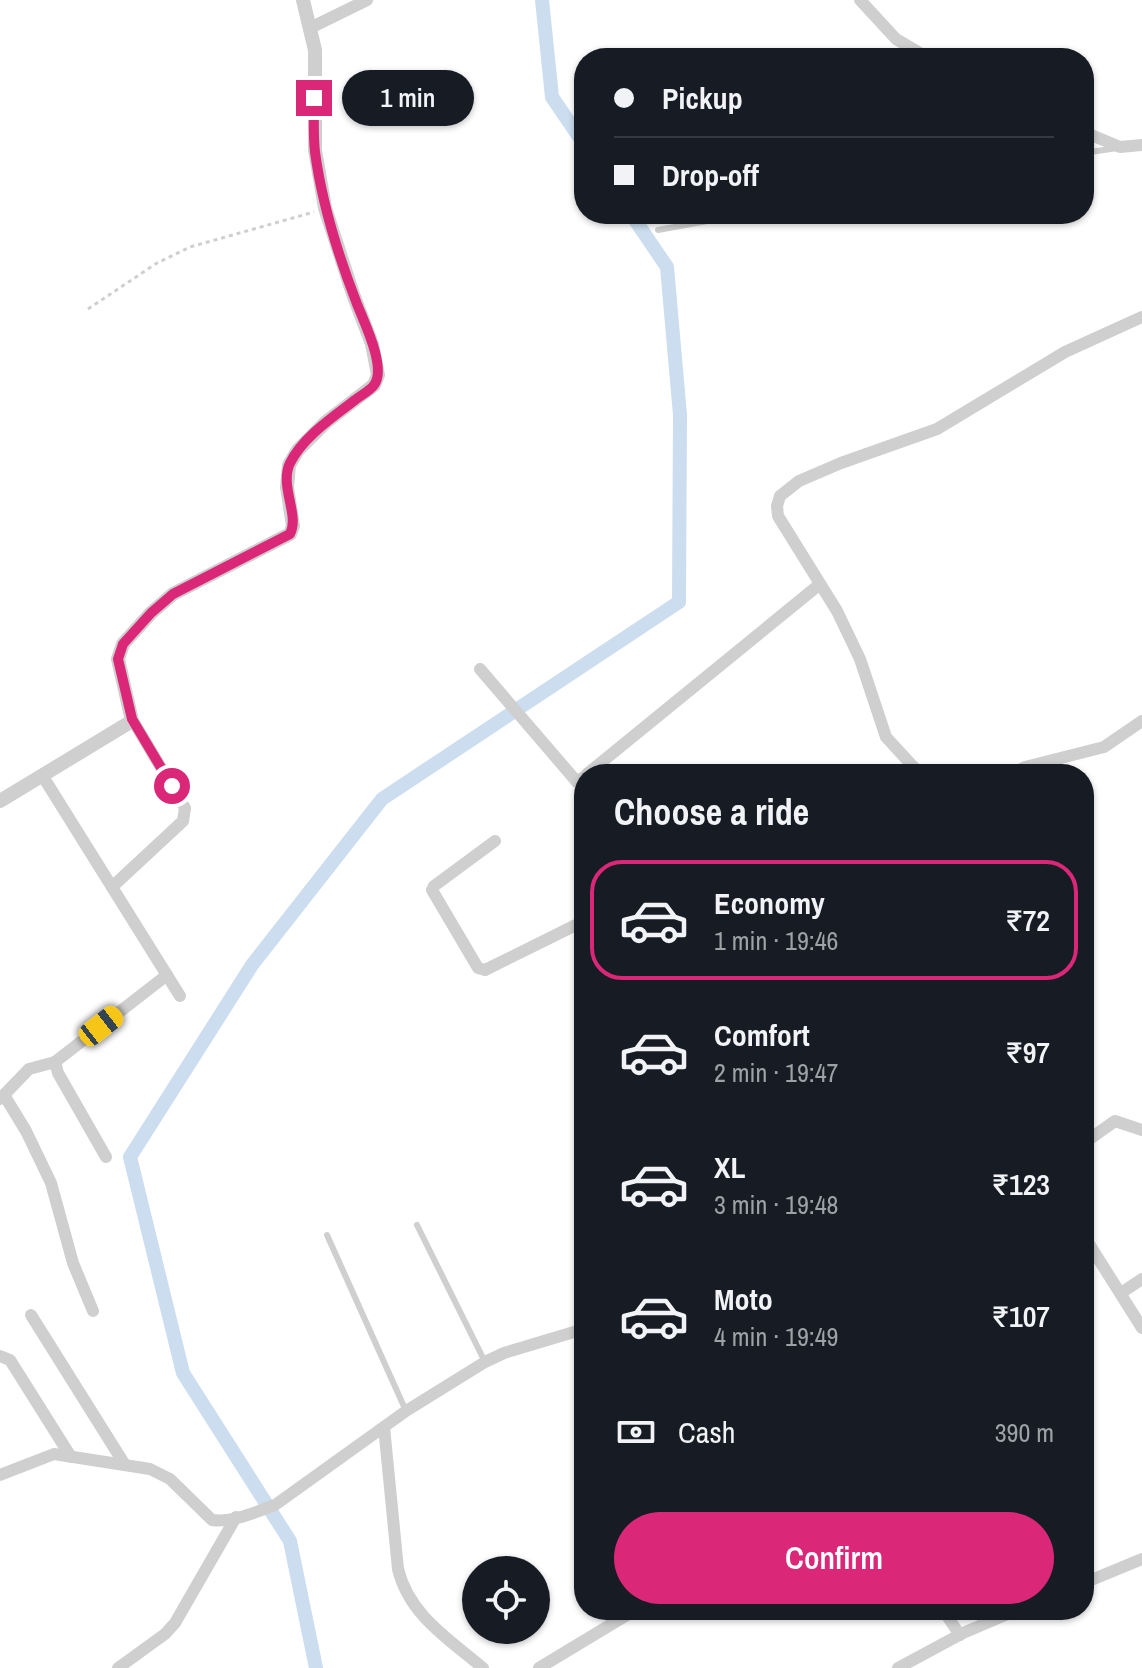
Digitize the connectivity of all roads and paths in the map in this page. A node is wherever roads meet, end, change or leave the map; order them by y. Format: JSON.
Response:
{"nodes":[{"id":1,"x":303,"y":0,"type":"edge"},
{"id":2,"x":367,"y":0,"type":"edge"},
{"id":3,"x":860,"y":0,"type":"edge"},
{"id":4,"x":310,"y":28,"type":"junction"},
{"id":5,"x":911,"y":48,"type":"edge"},
{"id":6,"x":1094,"y":136,"type":"edge"},
{"id":7,"x":1142,"y":145,"type":"edge"},
{"id":8,"x":1120,"y":147,"type":"junction"},
{"id":9,"x":1094,"y":151,"type":"edge"},
{"id":10,"x":325,"y":208,"type":"junction"},
{"id":11,"x":691,"y":224,"type":"edge"},
{"id":12,"x":658,"y":230,"type":"dead end"},
{"id":13,"x":88,"y":309,"type":"dead end"},
{"id":14,"x":1142,"y":317,"type":"edge"},
{"id":15,"x":820,"y":584,"type":"junction"},
{"id":16,"x":480,"y":669,"type":"dead end"},
{"id":17,"x":132,"y":719,"type":"junction"},
{"id":18,"x":1142,"y":721,"type":"edge"},
{"id":19,"x":599,"y":764,"type":"edge"},
{"id":20,"x":911,"y":764,"type":"edge"},
{"id":21,"x":1037,"y":764,"type":"edge"},
{"id":22,"x":42,"y":775,"type":"junction"},
{"id":23,"x":574,"y":779,"type":"edge"},
{"id":24,"x":0,"y":801,"type":"edge"},
{"id":25,"x":495,"y":841,"type":"dead end"},
{"id":26,"x":112,"y":887,"type":"junction"},
{"id":27,"x":574,"y":926,"type":"edge"},
{"id":28,"x":167,"y":975,"type":"junction"},
{"id":29,"x":180,"y":996,"type":"dead end"},
{"id":30,"x":55,"y":1062,"type":"junction"},
{"id":31,"x":2,"y":1097,"type":"edge"},
{"id":32,"x":1142,"y":1130,"type":"edge"},
{"id":33,"x":1094,"y":1136,"type":"edge"},
{"id":34,"x":106,"y":1157,"type":"dead end"},
{"id":35,"x":417,"y":1225,"type":"dead end"},
{"id":36,"x":327,"y":1235,"type":"dead end"},
{"id":37,"x":1094,"y":1251,"type":"edge"},
{"id":38,"x":1142,"y":1279,"type":"edge"},
{"id":39,"x":1121,"y":1293,"type":"junction"},
{"id":40,"x":93,"y":1311,"type":"dead end"},
{"id":41,"x":31,"y":1315,"type":"dead end"},
{"id":42,"x":1142,"y":1328,"type":"edge"},
{"id":43,"x":574,"y":1332,"type":"edge"},
{"id":44,"x":0,"y":1356,"type":"edge"},
{"id":45,"x":485,"y":1362,"type":"junction"},
{"id":46,"x":406,"y":1411,"type":"junction"},
{"id":47,"x":384,"y":1427,"type":"junction"},
{"id":48,"x":71,"y":1457,"type":"junction"},
{"id":49,"x":125,"y":1465,"type":"junction"},
{"id":50,"x":0,"y":1475,"type":"edge"},
{"id":51,"x":236,"y":1517,"type":"junction"},
{"id":52,"x":1142,"y":1559,"type":"edge"},
{"id":53,"x":1094,"y":1579,"type":"edge"},
{"id":54,"x":618,"y":1620,"type":"edge"},
{"id":55,"x":950,"y":1620,"type":"edge"},
{"id":56,"x":994,"y":1620,"type":"edge"},
{"id":57,"x":960,"y":1635,"type":"junction"},
{"id":58,"x":118,"y":1668,"type":"edge"},
{"id":59,"x":483,"y":1668,"type":"edge"},
{"id":60,"x":539,"y":1668,"type":"edge"},
{"id":61,"x":898,"y":1668,"type":"edge"}],
"edges":[{"from":1,"to":4,"type":"street"},
{"from":2,"to":4,"type":"street"},
{"from":3,"to":5,"type":"street"},
{"from":4,"to":10,"type":"street"},
{"from":6,"to":8,"type":"street"},
{"from":7,"to":8,"type":"street"},
{"from":8,"to":9,"type":"lane"},
{"from":10,"to":13,"type":"path"},
{"from":10,"to":17,"type":"street"},
{"from":11,"to":12,"type":"lane"},
{"from":14,"to":15,"type":"street"},
{"from":15,"to":19,"type":"street"},
{"from":15,"to":20,"type":"street"},
{"from":16,"to":23,"type":"street"},
{"from":17,"to":22,"type":"street"},
{"from":17,"to":26,"type":"street"},
{"from":18,"to":21,"type":"street"},
{"from":22,"to":24,"type":"street"},
{"from":22,"to":26,"type":"street"},
{"from":25,"to":27,"type":"street"},
{"from":26,"to":28,"type":"street"},
{"from":28,"to":29,"type":"street"},
{"from":28,"to":30,"type":"street"},
{"from":30,"to":31,"type":"street"},
{"from":30,"to":34,"type":"street"},
{"from":31,"to":40,"type":"street"},
{"from":32,"to":33,"type":"street"},
{"from":35,"to":45,"type":"lane"},
{"from":36,"to":46,"type":"lane"},
{"from":37,"to":39,"type":"street"},
{"from":38,"to":39,"type":"street"},
{"from":39,"to":42,"type":"street"},
{"from":41,"to":49,"type":"street"},
{"from":43,"to":45,"type":"street"},
{"from":44,"to":48,"type":"street"},
{"from":45,"to":46,"type":"street"},
{"from":46,"to":47,"type":"street"},
{"from":47,"to":51,"type":"street"},
{"from":47,"to":59,"type":"street"},
{"from":48,"to":49,"type":"street"},
{"from":48,"to":50,"type":"street"},
{"from":49,"to":51,"type":"street"},
{"from":51,"to":58,"type":"street"},
{"from":52,"to":53,"type":"street"},
{"from":54,"to":60,"type":"street"},
{"from":55,"to":57,"type":"street"},
{"from":56,"to":57,"type":"street"},
{"from":57,"to":61,"type":"street"}]}
